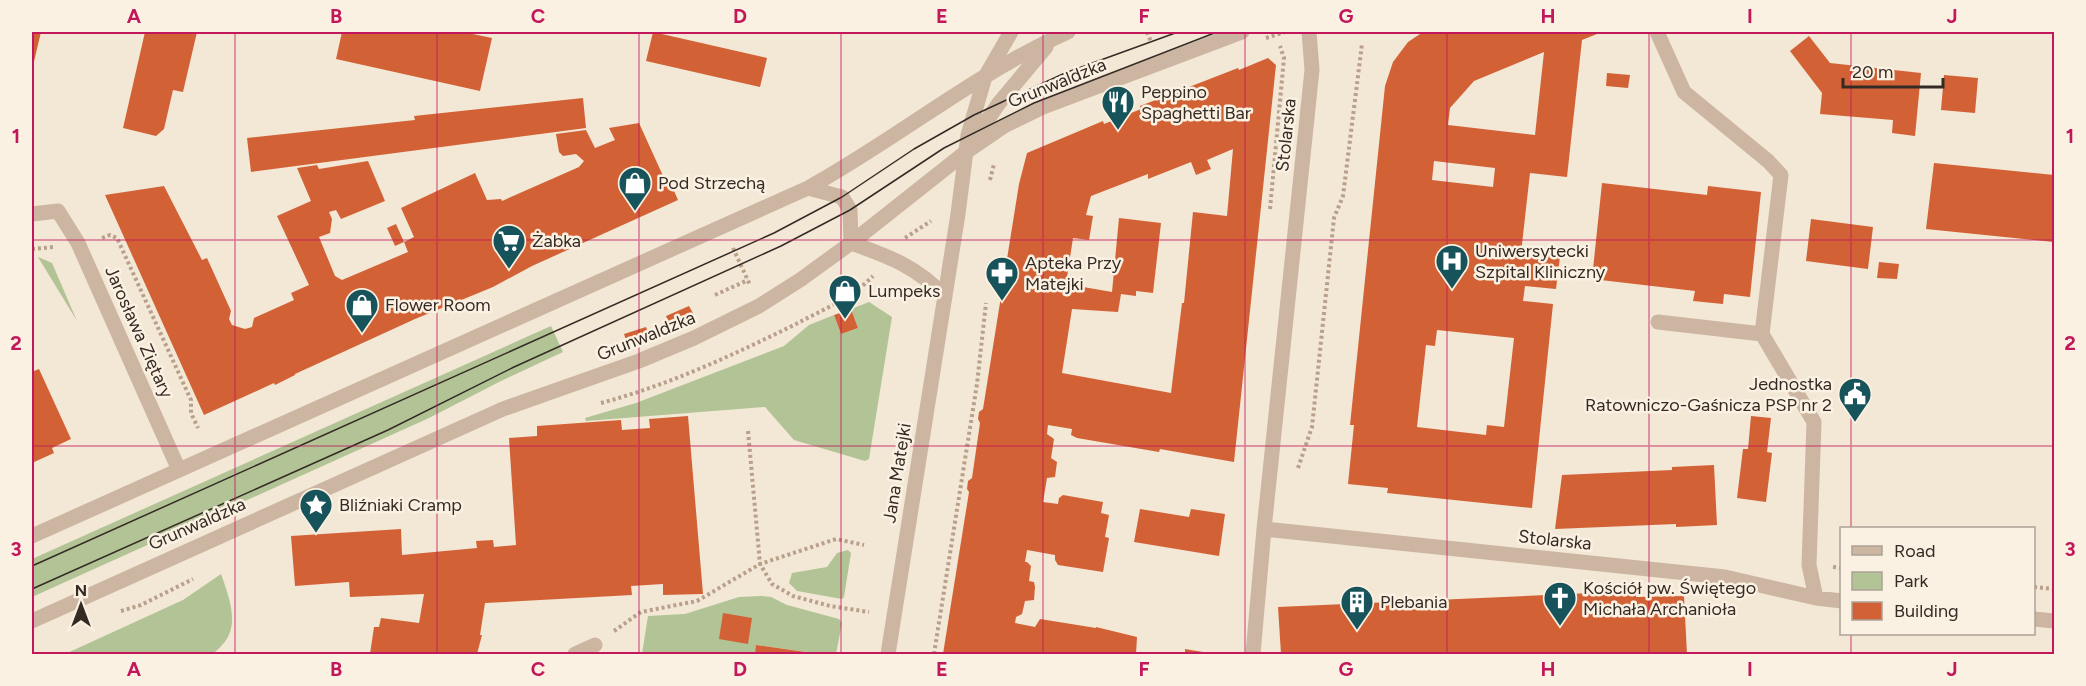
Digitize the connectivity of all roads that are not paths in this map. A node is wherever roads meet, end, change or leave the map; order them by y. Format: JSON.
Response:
{"nodes":[{"id":1,"x":1011,"y":32,"type":"edge"},
{"id":2,"x":1068,"y":32,"type":"edge"},
{"id":3,"x":1242,"y":32,"type":"edge"},
{"id":4,"x":1309,"y":32,"type":"edge"},
{"id":5,"x":1657,"y":32,"type":"edge"},
{"id":6,"x":1055,"y":35,"type":"edge"},
{"id":7,"x":985,"y":77,"type":"junction"},
{"id":8,"x":966,"y":152,"type":"junction"},
{"id":9,"x":808,"y":188,"type":"junction"},
{"id":10,"x":32,"y":214,"type":"edge"},
{"id":11,"x":851,"y":243,"type":"junction"},
{"id":12,"x":945,"y":297,"type":"junction"},
{"id":13,"x":1658,"y":322,"type":"dead end"},
{"id":14,"x":1762,"y":334,"type":"junction"},
{"id":15,"x":179,"y":470,"type":"junction"},
{"id":16,"x":1264,"y":529,"type":"junction"},
{"id":17,"x":32,"y":536,"type":"edge"},
{"id":18,"x":1816,"y":598,"type":"junction"},
{"id":19,"x":1840,"y":601,"type":"edge"},
{"id":20,"x":2035,"y":619,"type":"edge"},
{"id":21,"x":32,"y":621,"type":"edge"},
{"id":22,"x":2055,"y":621,"type":"edge"},
{"id":23,"x":595,"y":645,"type":"road end"},
{"id":24,"x":575,"y":654,"type":"edge"},
{"id":25,"x":888,"y":654,"type":"edge"},
{"id":26,"x":1252,"y":654,"type":"edge"}],
"edges":[{"from":1,"to":7,"type":"street"},
{"from":2,"to":6,"type":"street","name":"Grunwaldzka"},
{"from":3,"to":8,"type":"street","name":"Grunwaldzka"},
{"from":4,"to":16,"type":"street","name":"Stolarska"},
{"from":5,"to":14,"type":"street"},
{"from":6,"to":7,"type":"street","name":"Grunwaldzka"},
{"from":6,"to":8,"type":"street"},
{"from":7,"to":8,"type":"street","name":"Jana Matejki"},
{"from":7,"to":9,"type":"street","name":"Grunwaldzka"},
{"from":8,"to":11,"type":"street","name":"Grunwaldzka"},
{"from":8,"to":12,"type":"street","name":"Jana Matejki"},
{"from":9,"to":11,"type":"street"},
{"from":9,"to":15,"type":"street","name":"Grunwaldzka"},
{"from":10,"to":15,"type":"street","name":"Jarosława Ziętary"},
{"from":11,"to":12,"type":"street"},
{"from":11,"to":21,"type":"street","name":"Grunwaldzka"},
{"from":12,"to":25,"type":"street","name":"Jana Matejki"},
{"from":13,"to":14,"type":"street"},
{"from":14,"to":18,"type":"street"},
{"from":15,"to":17,"type":"street","name":"Grunwaldzka"},
{"from":16,"to":18,"type":"street","name":"Stolarska"},
{"from":16,"to":26,"type":"street","name":"Stolarska"},
{"from":18,"to":19,"type":"street","name":"Stolarska"},
{"from":20,"to":22,"type":"street"},
{"from":23,"to":24,"type":"street"}]}
